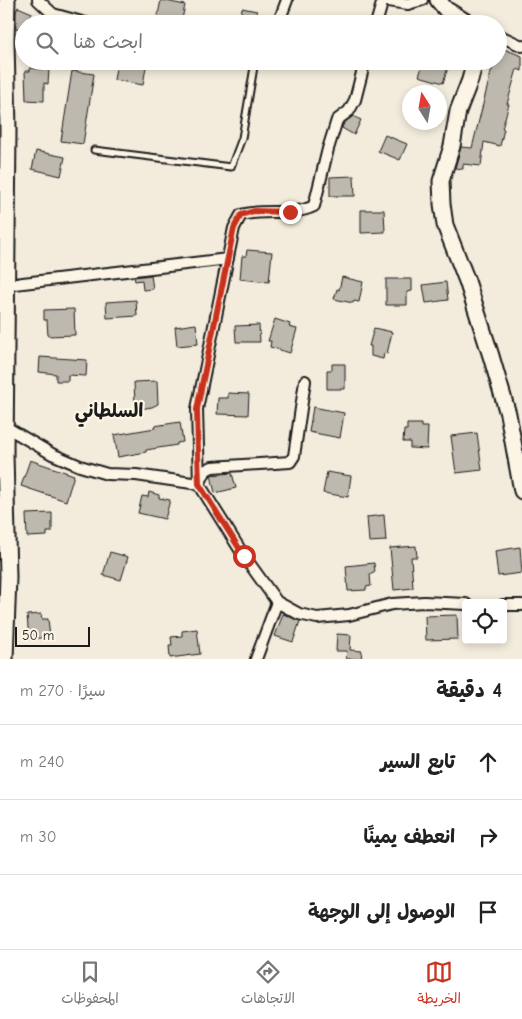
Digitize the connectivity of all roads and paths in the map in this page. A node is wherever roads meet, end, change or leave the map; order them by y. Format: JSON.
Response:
{"nodes":[{"id":1,"x":7,"y":0,"type":"edge"},
{"id":2,"x":38,"y":0,"type":"edge"},
{"id":3,"x":287,"y":0,"type":"edge"},
{"id":4,"x":383,"y":0,"type":"edge"},
{"id":5,"x":422,"y":0,"type":"edge"},
{"id":6,"x":441,"y":3,"type":"edge"},
{"id":7,"x":58,"y":15,"type":"edge"},
{"id":8,"x":281,"y":15,"type":"edge"},
{"id":9,"x":379,"y":15,"type":"edge"},
{"id":10,"x":451,"y":15,"type":"edge"},
{"id":11,"x":460,"y":15,"type":"edge"},
{"id":12,"x":507,"y":39,"type":"edge"},
{"id":13,"x":522,"y":46,"type":"edge"},
{"id":14,"x":253,"y":70,"type":"edge"},
{"id":15,"x":362,"y":70,"type":"edge"},
{"id":16,"x":473,"y":70,"type":"edge"},
{"id":17,"x":94,"y":150,"type":"dead end"},
{"id":18,"x":228,"y":259,"type":"junction"},
{"id":19,"x":6,"y":285,"type":"junction"},
{"id":20,"x":305,"y":381,"type":"dead end"},
{"id":21,"x":6,"y":427,"type":"junction"},
{"id":22,"x":199,"y":484,"type":"junction"},
{"id":23,"x":522,"y":491,"type":"edge"},
{"id":24,"x":277,"y":602,"type":"junction"},
{"id":25,"x":462,"y":604,"type":"edge"},
{"id":26,"x":507,"y":605,"type":"edge"},
{"id":27,"x":522,"y":605,"type":"edge"},
{"id":28,"x":5,"y":659,"type":"edge"},
{"id":29,"x":256,"y":659,"type":"edge"}],
"edges":[{"from":1,"to":19,"type":"main road"},
{"from":2,"to":7,"type":"street"},
{"from":3,"to":8,"type":"street"},
{"from":4,"to":5,"type":"street"},
{"from":4,"to":9,"type":"street"},
{"from":6,"to":10,"type":"main road"},
{"from":6,"to":11,"type":"street"},
{"from":12,"to":13,"type":"street"},
{"from":14,"to":17,"type":"lane"},
{"from":15,"to":18,"type":"street"},
{"from":16,"to":23,"type":"main road"},
{"from":18,"to":19,"type":"street"},
{"from":18,"to":22,"type":"street"},
{"from":19,"to":21,"type":"main road"},
{"from":20,"to":22,"type":"street"},
{"from":21,"to":22,"type":"street"},
{"from":21,"to":28,"type":"main road"},
{"from":22,"to":24,"type":"street"},
{"from":24,"to":25,"type":"street"},
{"from":24,"to":29,"type":"street"},
{"from":26,"to":27,"type":"street"}]}
